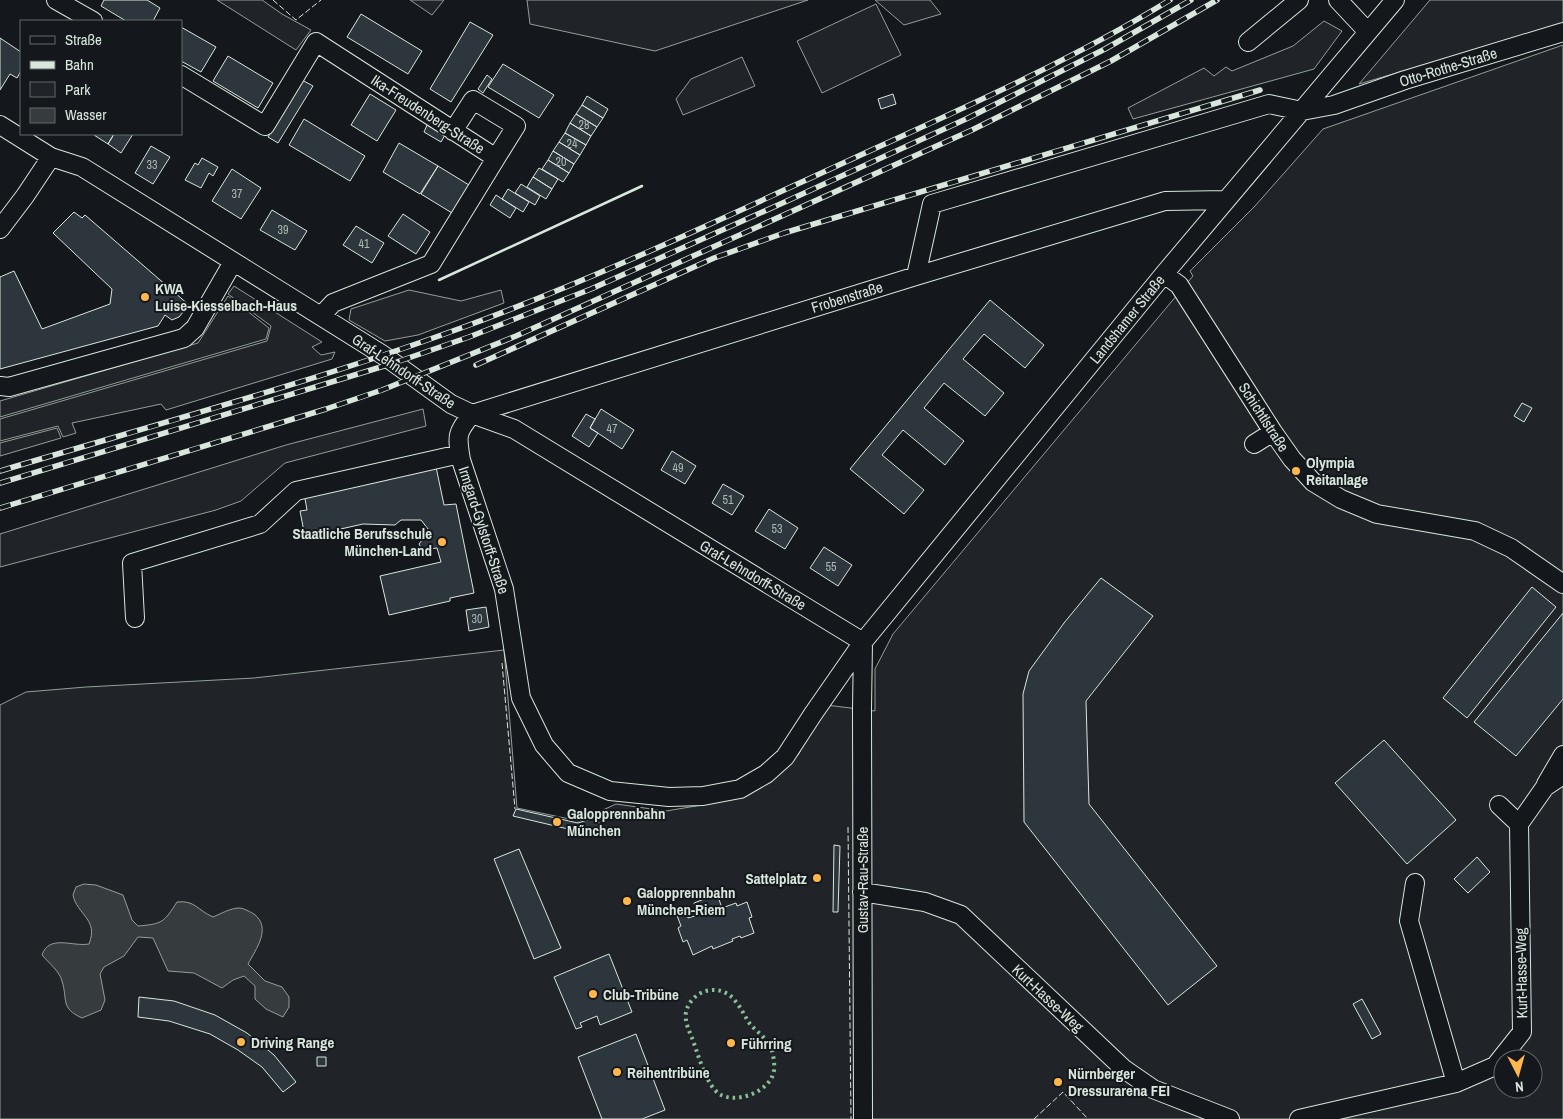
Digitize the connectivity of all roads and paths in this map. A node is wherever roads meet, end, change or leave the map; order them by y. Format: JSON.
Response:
{"nodes":[{"id":1,"x":56,"y":0,"type":"edge"},
{"id":2,"x":1299,"y":0,"type":"edge"},
{"id":3,"x":1338,"y":0,"type":"edge"},
{"id":4,"x":1395,"y":0,"type":"edge"},
{"id":5,"x":91,"y":20,"type":"edge"},
{"id":6,"x":1368,"y":32,"type":"junction"},
{"id":7,"x":1563,"y":32,"type":"edge"},
{"id":8,"x":1248,"y":42,"type":"dead end"},
{"id":9,"x":182,"y":76,"type":"edge"},
{"id":10,"x":1302,"y":110,"type":"junction"},
{"id":11,"x":0,"y":125,"type":"edge"},
{"id":12,"x":453,"y":131,"type":"junction"},
{"id":13,"x":51,"y":157,"type":"junction"},
{"id":14,"x":496,"y":158,"type":"junction"},
{"id":15,"x":1226,"y":200,"type":"junction"},
{"id":16,"x":0,"y":229,"type":"edge"},
{"id":17,"x":233,"y":262,"type":"junction"},
{"id":18,"x":1164,"y":274,"type":"junction"},
{"id":19,"x":916,"y":276,"type":"junction"},
{"id":20,"x":321,"y":316,"type":"junction"},
{"id":21,"x":0,"y":386,"type":"edge"},
{"id":22,"x":472,"y":414,"type":"junction"},
{"id":23,"x":1273,"y":432,"type":"junction"},
{"id":24,"x":1254,"y":444,"type":"dead end"},
{"id":25,"x":461,"y":457,"type":"junction"},
{"id":26,"x":1561,"y":580,"type":"edge"},
{"id":27,"x":135,"y":618,"type":"dead end"},
{"id":28,"x":863,"y":642,"type":"junction"},
{"id":29,"x":1563,"y":755,"type":"edge"},
{"id":30,"x":1563,"y":775,"type":"edge"},
{"id":31,"x":1545,"y":787,"type":"junction"},
{"id":32,"x":1499,"y":805,"type":"dead end"},
{"id":33,"x":1518,"y":824,"type":"junction"},
{"id":34,"x":1415,"y":883,"type":"dead end"},
{"id":35,"x":862,"y":892,"type":"junction"},
{"id":36,"x":1456,"y":1083,"type":"junction"},
{"id":37,"x":863,"y":1119,"type":"edge"},
{"id":38,"x":1230,"y":1119,"type":"edge"},
{"id":39,"x":1299,"y":1119,"type":"edge"}],
"edges":[{"from":1,"to":5,"type":"street"},
{"from":2,"to":8,"type":"street"},
{"from":3,"to":6,"type":"street"},
{"from":4,"to":6,"type":"street","name":"Landshamer Straße"},
{"from":6,"to":10,"type":"street","name":"Landshamer Straße"},
{"from":7,"to":10,"type":"street","name":"Otto-Rothe-Straße"},
{"from":9,"to":12,"type":"street","name":"Ika-Freudenberg-Straße"},
{"from":10,"to":15,"type":"street","name":"Landshamer Straße"},
{"from":10,"to":19,"type":"street","name":"Otto-Rothe-Straße"},
{"from":11,"to":13,"type":"street","name":"Graf-Lehndorff-Straße"},
{"from":12,"to":14,"type":"street","name":"Ika-Freudenberg-Straße"},
{"from":12,"to":14,"type":"street"},
{"from":13,"to":16,"type":"street"},
{"from":13,"to":17,"type":"street","name":"Graf-Lehndorff-Straße"},
{"from":14,"to":20,"type":"street","name":"Ika-Freudenberg-Straße"},
{"from":15,"to":18,"type":"street","name":"Landshamer Straße"},
{"from":15,"to":19,"type":"street","name":"Frobenstraße"},
{"from":17,"to":20,"type":"street","name":"Graf-Lehndorff-Straße"},
{"from":17,"to":21,"type":"street"},
{"from":18,"to":23,"type":"street","name":"Schichtlstraße"},
{"from":18,"to":28,"type":"street","name":"Landshamer Straße"},
{"from":19,"to":22,"type":"street","name":"Frobenstraße"},
{"from":20,"to":22,"type":"street","name":"Graf-Lehndorff-Straße"},
{"from":22,"to":25,"type":"street","name":"Irmgard-Gylstorff-Straße"},
{"from":22,"to":28,"type":"street","name":"Graf-Lehndorff-Straße"},
{"from":23,"to":24,"type":"street"},
{"from":23,"to":26,"type":"street","name":"Schichtlstraße"},
{"from":25,"to":27,"type":"street"},
{"from":25,"to":28,"type":"street","name":"Irmgard-Gylstorff-Straße"},
{"from":28,"to":35,"type":"street","name":"Gustav-Rau-Straße"},
{"from":29,"to":31,"type":"street"},
{"from":30,"to":31,"type":"street"},
{"from":31,"to":33,"type":"street"},
{"from":32,"to":33,"type":"street"},
{"from":33,"to":36,"type":"street","name":"Kurt-Hasse-Weg"},
{"from":34,"to":36,"type":"street"},
{"from":35,"to":37,"type":"street","name":"Gustav-Rau-Straße"},
{"from":35,"to":38,"type":"street","name":"Kurt-Hasse-Weg"},
{"from":36,"to":39,"type":"street","name":"Kurt-Hasse-Weg"}]}
